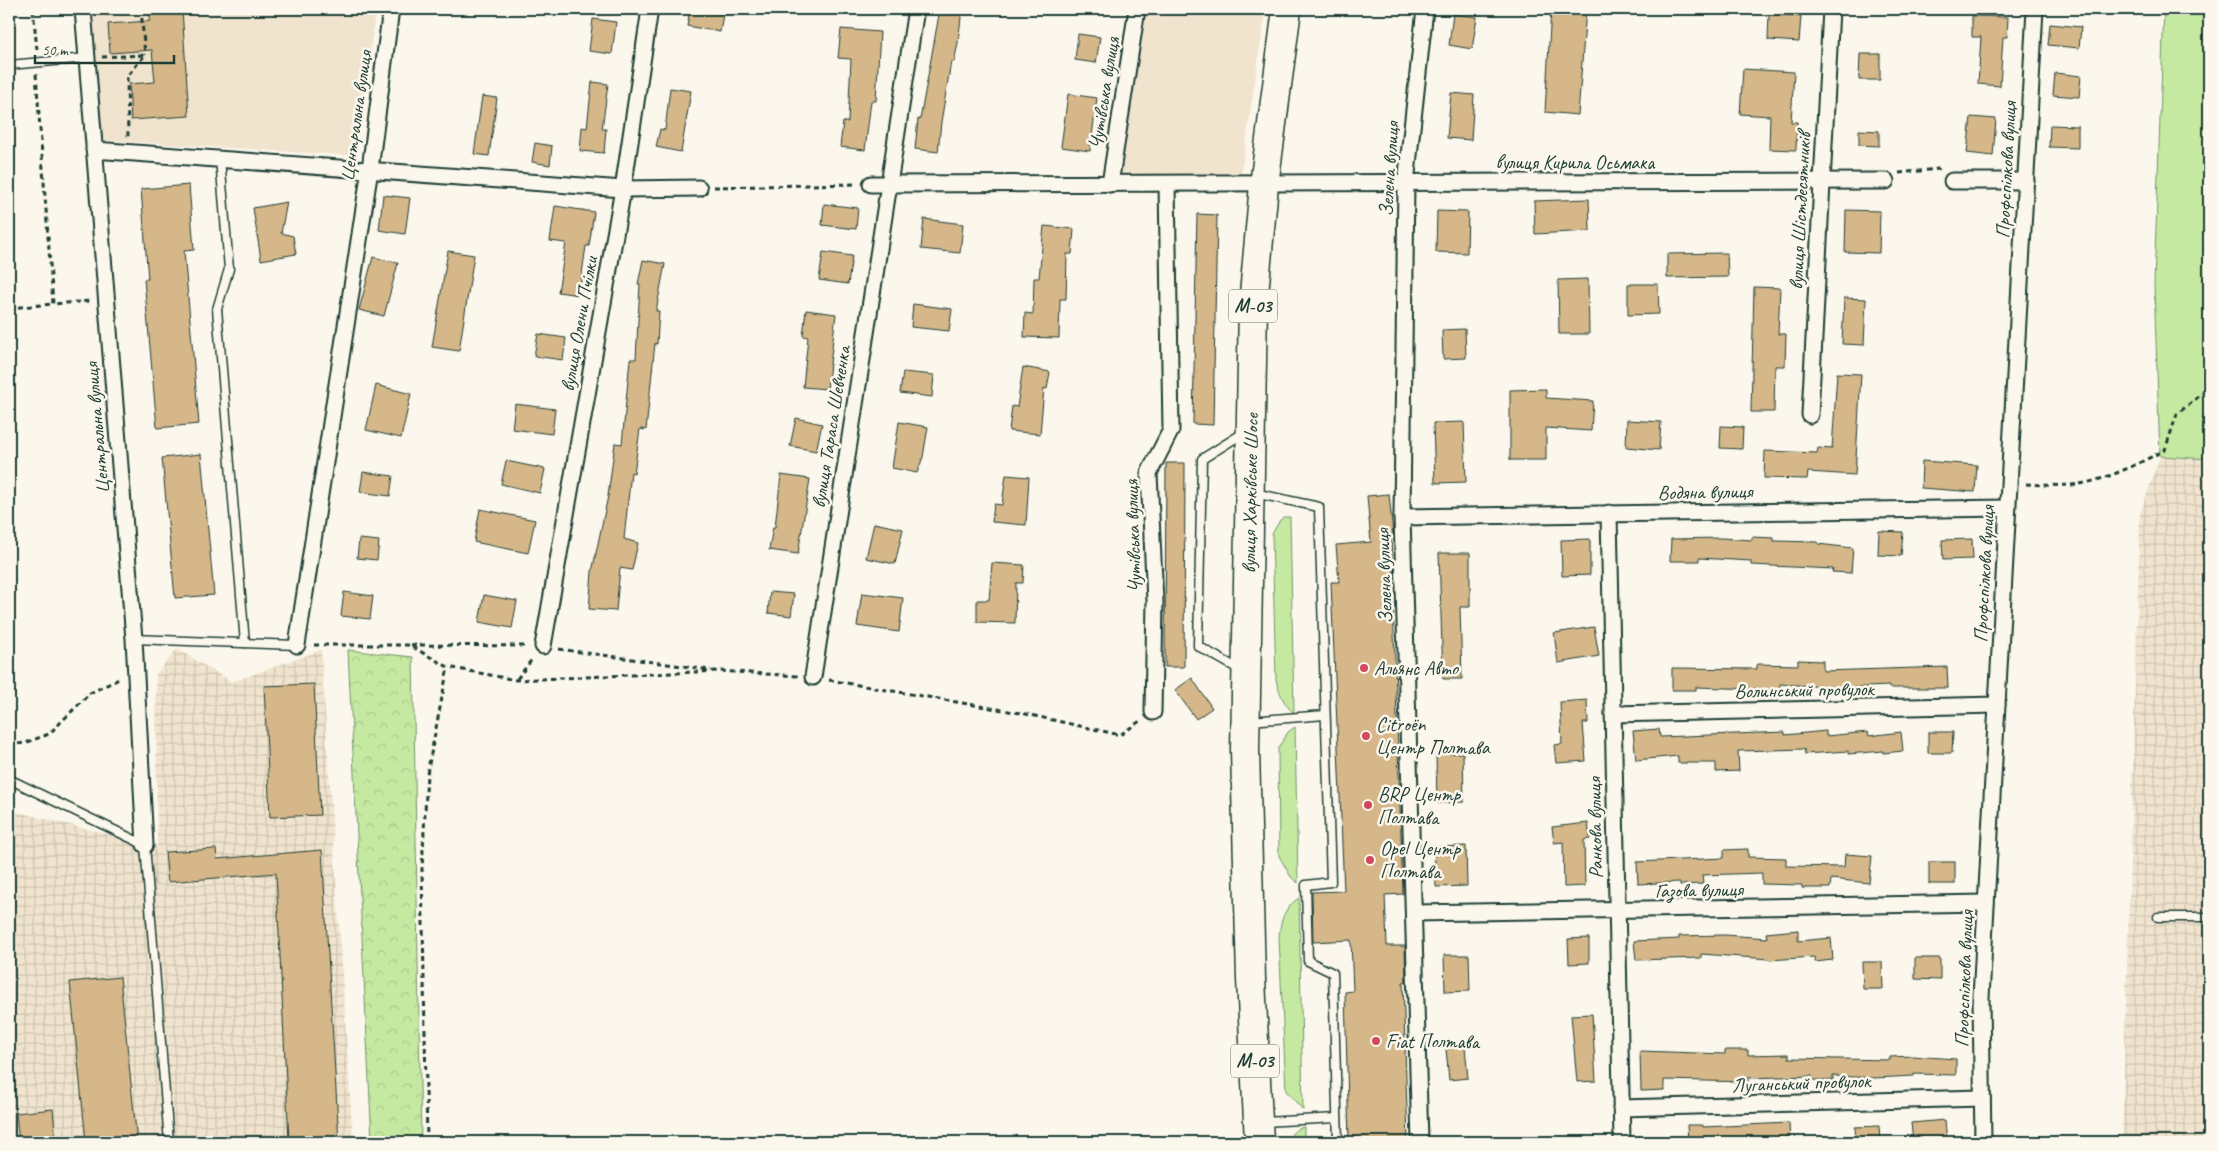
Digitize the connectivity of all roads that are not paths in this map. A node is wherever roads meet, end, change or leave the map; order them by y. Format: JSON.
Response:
{"nodes":[{"id":1,"x":83,"y":9,"type":"edge"},
{"id":2,"x":391,"y":9,"type":"edge"},
{"id":3,"x":650,"y":9,"type":"edge"},
{"id":4,"x":916,"y":9,"type":"edge"},
{"id":5,"x":1137,"y":9,"type":"edge"},
{"id":6,"x":1287,"y":9,"type":"edge"},
{"id":7,"x":1425,"y":9,"type":"edge"},
{"id":8,"x":1831,"y":9,"type":"edge"},
{"id":9,"x":2035,"y":9,"type":"edge"},
{"id":10,"x":87,"y":58,"type":"junction"},
{"id":11,"x":9,"y":65,"type":"edge"},
{"id":12,"x":94,"y":150,"type":"junction"},
{"id":13,"x":220,"y":158,"type":"junction"},
{"id":14,"x":370,"y":169,"type":"junction"},
{"id":15,"x":1822,"y":181,"type":"junction"},
{"id":16,"x":1886,"y":181,"type":"road end"},
{"id":17,"x":1952,"y":181,"type":"road end"},
{"id":18,"x":2026,"y":181,"type":"junction"},
{"id":19,"x":1406,"y":183,"type":"junction"},
{"id":20,"x":871,"y":184,"type":"road end"},
{"id":21,"x":889,"y":184,"type":"junction"},
{"id":22,"x":1110,"y":184,"type":"junction"},
{"id":23,"x":1167,"y":184,"type":"junction"},
{"id":24,"x":1264,"y":185,"type":"junction"},
{"id":25,"x":699,"y":188,"type":"road end"},
{"id":26,"x":623,"y":189,"type":"junction"},
{"id":27,"x":1810,"y":415,"type":"dead end"},
{"id":28,"x":1251,"y":428,"type":"junction"},
{"id":29,"x":1250,"y":492,"type":"junction"},
{"id":30,"x":2008,"y":508,"type":"junction"},
{"id":31,"x":1609,"y":513,"type":"junction"},
{"id":32,"x":1402,"y":516,"type":"junction"},
{"id":33,"x":134,"y":639,"type":"junction"},
{"id":34,"x":245,"y":643,"type":"junction"},
{"id":35,"x":297,"y":645,"type":"joint"},
{"id":36,"x":543,"y":646,"type":"road end"},
{"id":37,"x":1246,"y":674,"type":"junction"},
{"id":38,"x":813,"y":677,"type":"road end"},
{"id":39,"x":1997,"y":706,"type":"junction"},
{"id":40,"x":1153,"y":712,"type":"road end"},
{"id":41,"x":1613,"y":714,"type":"junction"},
{"id":42,"x":1326,"y":715,"type":"junction"},
{"id":43,"x":1246,"y":721,"type":"junction"},
{"id":44,"x":9,"y":779,"type":"edge"},
{"id":45,"x":145,"y":845,"type":"junction"},
{"id":46,"x":1986,"y":904,"type":"junction"},
{"id":47,"x":1617,"y":911,"type":"junction"},
{"id":48,"x":1414,"y":913,"type":"junction"},
{"id":49,"x":2158,"y":916,"type":"dead end"},
{"id":50,"x":2209,"y":916,"type":"edge"},
{"id":51,"x":1982,"y":1098,"type":"junction"},
{"id":52,"x":1621,"y":1108,"type":"junction"},
{"id":53,"x":1337,"y":1118,"type":"junction"},
{"id":54,"x":1256,"y":1136,"type":"edge"},
{"id":55,"x":169,"y":1142,"type":"edge"},
{"id":56,"x":1338,"y":1142,"type":"edge"},
{"id":57,"x":1420,"y":1142,"type":"edge"},
{"id":58,"x":1622,"y":1142,"type":"edge"},
{"id":59,"x":1983,"y":1142,"type":"edge"}],
"edges":[{"from":1,"to":10,"type":"street","name":"Центральна вулиця"},
{"from":2,"to":14,"type":"street","name":"Центральна вулиця"},
{"from":3,"to":26,"type":"street","name":"вулиця Олени Пчілки"},
{"from":4,"to":21,"type":"street","name":"вулиця Тараса Шевченка"},
{"from":5,"to":22,"type":"street","name":"Чутівська вулиця"},
{"from":6,"to":24,"type":"highway","name":"вулиця Харківське Шосе","number":"М-03"},
{"from":7,"to":19,"type":"street","name":"Зелена вулиця"},
{"from":8,"to":15,"type":"street","name":"вулиця Шістдесятників"},
{"from":9,"to":18,"type":"street","name":"Профспілкова вулиця"},
{"from":10,"to":11,"type":"lane"},
{"from":10,"to":12,"type":"street","name":"Центральна вулиця"},
{"from":12,"to":13,"type":"street"},
{"from":12,"to":33,"type":"street","name":"Центральна вулиця"},
{"from":13,"to":14,"type":"street"},
{"from":13,"to":34,"type":"lane"},
{"from":14,"to":26,"type":"street"},
{"from":14,"to":35,"type":"street","name":"Центральна вулиця"},
{"from":15,"to":16,"type":"street","name":"вулиця Кирила Осьмака"},
{"from":15,"to":19,"type":"street","name":"вулиця Кирила Осьмака"},
{"from":15,"to":27,"type":"street","name":"вулиця Шістдесятників"},
{"from":17,"to":18,"type":"street"},
{"from":18,"to":30,"type":"street","name":"Профспілкова вулиця"},
{"from":19,"to":24,"type":"street","name":"вулиця Кирила Осьмака"},
{"from":19,"to":32,"type":"street","name":"Зелена вулиця"},
{"from":20,"to":21,"type":"street","name":"вулиця Кирила Осьмака"},
{"from":21,"to":22,"type":"street","name":"вулиця Кирила Осьмака"},
{"from":21,"to":38,"type":"street","name":"вулиця Тараса Шевченка"},
{"from":22,"to":23,"type":"street","name":"вулиця Кирила Осьмака"},
{"from":23,"to":24,"type":"street","name":"вулиця Кирила Осьмака"},
{"from":23,"to":40,"type":"street","name":"Чутівська вулиця"},
{"from":24,"to":28,"type":"highway","name":"вулиця Харківське Шосе","number":"М-03"},
{"from":25,"to":26,"type":"street"},
{"from":26,"to":36,"type":"street","name":"вулиця Олени Пчілки"},
{"from":28,"to":29,"type":"highway","name":"вулиця Харківське Шосе","number":"М-03"},
{"from":28,"to":37,"type":"lane"},
{"from":29,"to":37,"type":"highway","name":"вулиця Харківське Шосе","number":"М-03"},
{"from":29,"to":42,"type":"lane"},
{"from":30,"to":31,"type":"street","name":"Водяна вулиця"},
{"from":30,"to":39,"type":"street","name":"Профспілкова вулиця"},
{"from":31,"to":32,"type":"street","name":"Водяна вулиця"},
{"from":31,"to":41,"type":"street","name":"Ранкова вулиця"},
{"from":32,"to":48,"type":"street","name":"Зелена вулиця"},
{"from":33,"to":34,"type":"lane"},
{"from":33,"to":45,"type":"street","name":"Центральна вулиця"},
{"from":34,"to":35,"type":"lane"},
{"from":37,"to":43,"type":"highway","name":"вулиця Харківське Шосе","number":"М-03"},
{"from":39,"to":41,"type":"street","name":"Волинський провулок"},
{"from":39,"to":46,"type":"street","name":"Профспілкова вулиця"},
{"from":41,"to":47,"type":"street","name":"Ранкова вулиця"},
{"from":42,"to":43,"type":"lane"},
{"from":42,"to":53,"type":"lane"},
{"from":43,"to":54,"type":"highway","name":"вулиця Харківське Шосе","number":"М-03"},
{"from":44,"to":45,"type":"lane"},
{"from":45,"to":55,"type":"lane"},
{"from":46,"to":47,"type":"street","name":"Газова вулиця"},
{"from":46,"to":51,"type":"street","name":"Профспілкова вулиця"},
{"from":47,"to":48,"type":"street","name":"Газова вулиця"},
{"from":47,"to":52,"type":"street","name":"Ранкова вулиця"},
{"from":48,"to":57,"type":"street","name":"Зелена вулиця"},
{"from":49,"to":50,"type":"lane"},
{"from":51,"to":52,"type":"street","name":"Луганський провулок"},
{"from":51,"to":59,"type":"street","name":"Профспілкова вулиця"},
{"from":52,"to":58,"type":"street","name":"Ранкова вулиця"},
{"from":53,"to":54,"type":"lane"},
{"from":53,"to":56,"type":"lane"}]}
